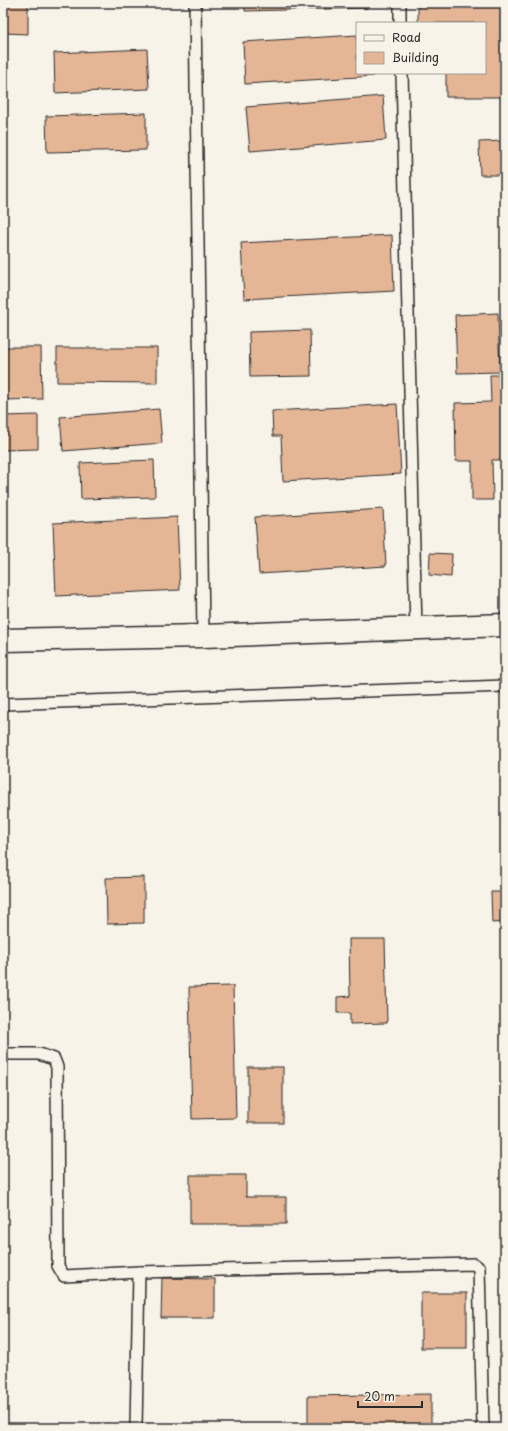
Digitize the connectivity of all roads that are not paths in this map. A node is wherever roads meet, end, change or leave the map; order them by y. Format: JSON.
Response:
{"nodes":[{"id":1,"x":194,"y":3,"type":"edge"},
{"id":2,"x":400,"y":3,"type":"edge"},
{"id":3,"x":400,"y":22,"type":"edge"},
{"id":4,"x":402,"y":74,"type":"edge"},
{"id":5,"x":505,"y":625,"type":"edge"},
{"id":6,"x":416,"y":629,"type":"junction"},
{"id":7,"x":203,"y":636,"type":"junction"},
{"id":8,"x":3,"y":640,"type":"edge"},
{"id":9,"x":505,"y":686,"type":"edge"},
{"id":10,"x":3,"y":704,"type":"edge"},
{"id":11,"x":3,"y":1054,"type":"edge"},
{"id":12,"x":140,"y":1272,"type":"junction"},
{"id":13,"x":136,"y":1428,"type":"edge"},
{"id":14,"x":483,"y":1428,"type":"edge"}],
"edges":[{"from":1,"to":7,"type":"lane"},
{"from":2,"to":3,"type":"lane"},
{"from":4,"to":6,"type":"lane"},
{"from":5,"to":6,"type":"main road"},
{"from":6,"to":7,"type":"main road"},
{"from":7,"to":8,"type":"main road"},
{"from":9,"to":10,"type":"lane"},
{"from":11,"to":12,"type":"lane"},
{"from":12,"to":13,"type":"lane"},
{"from":12,"to":14,"type":"lane"}]}
